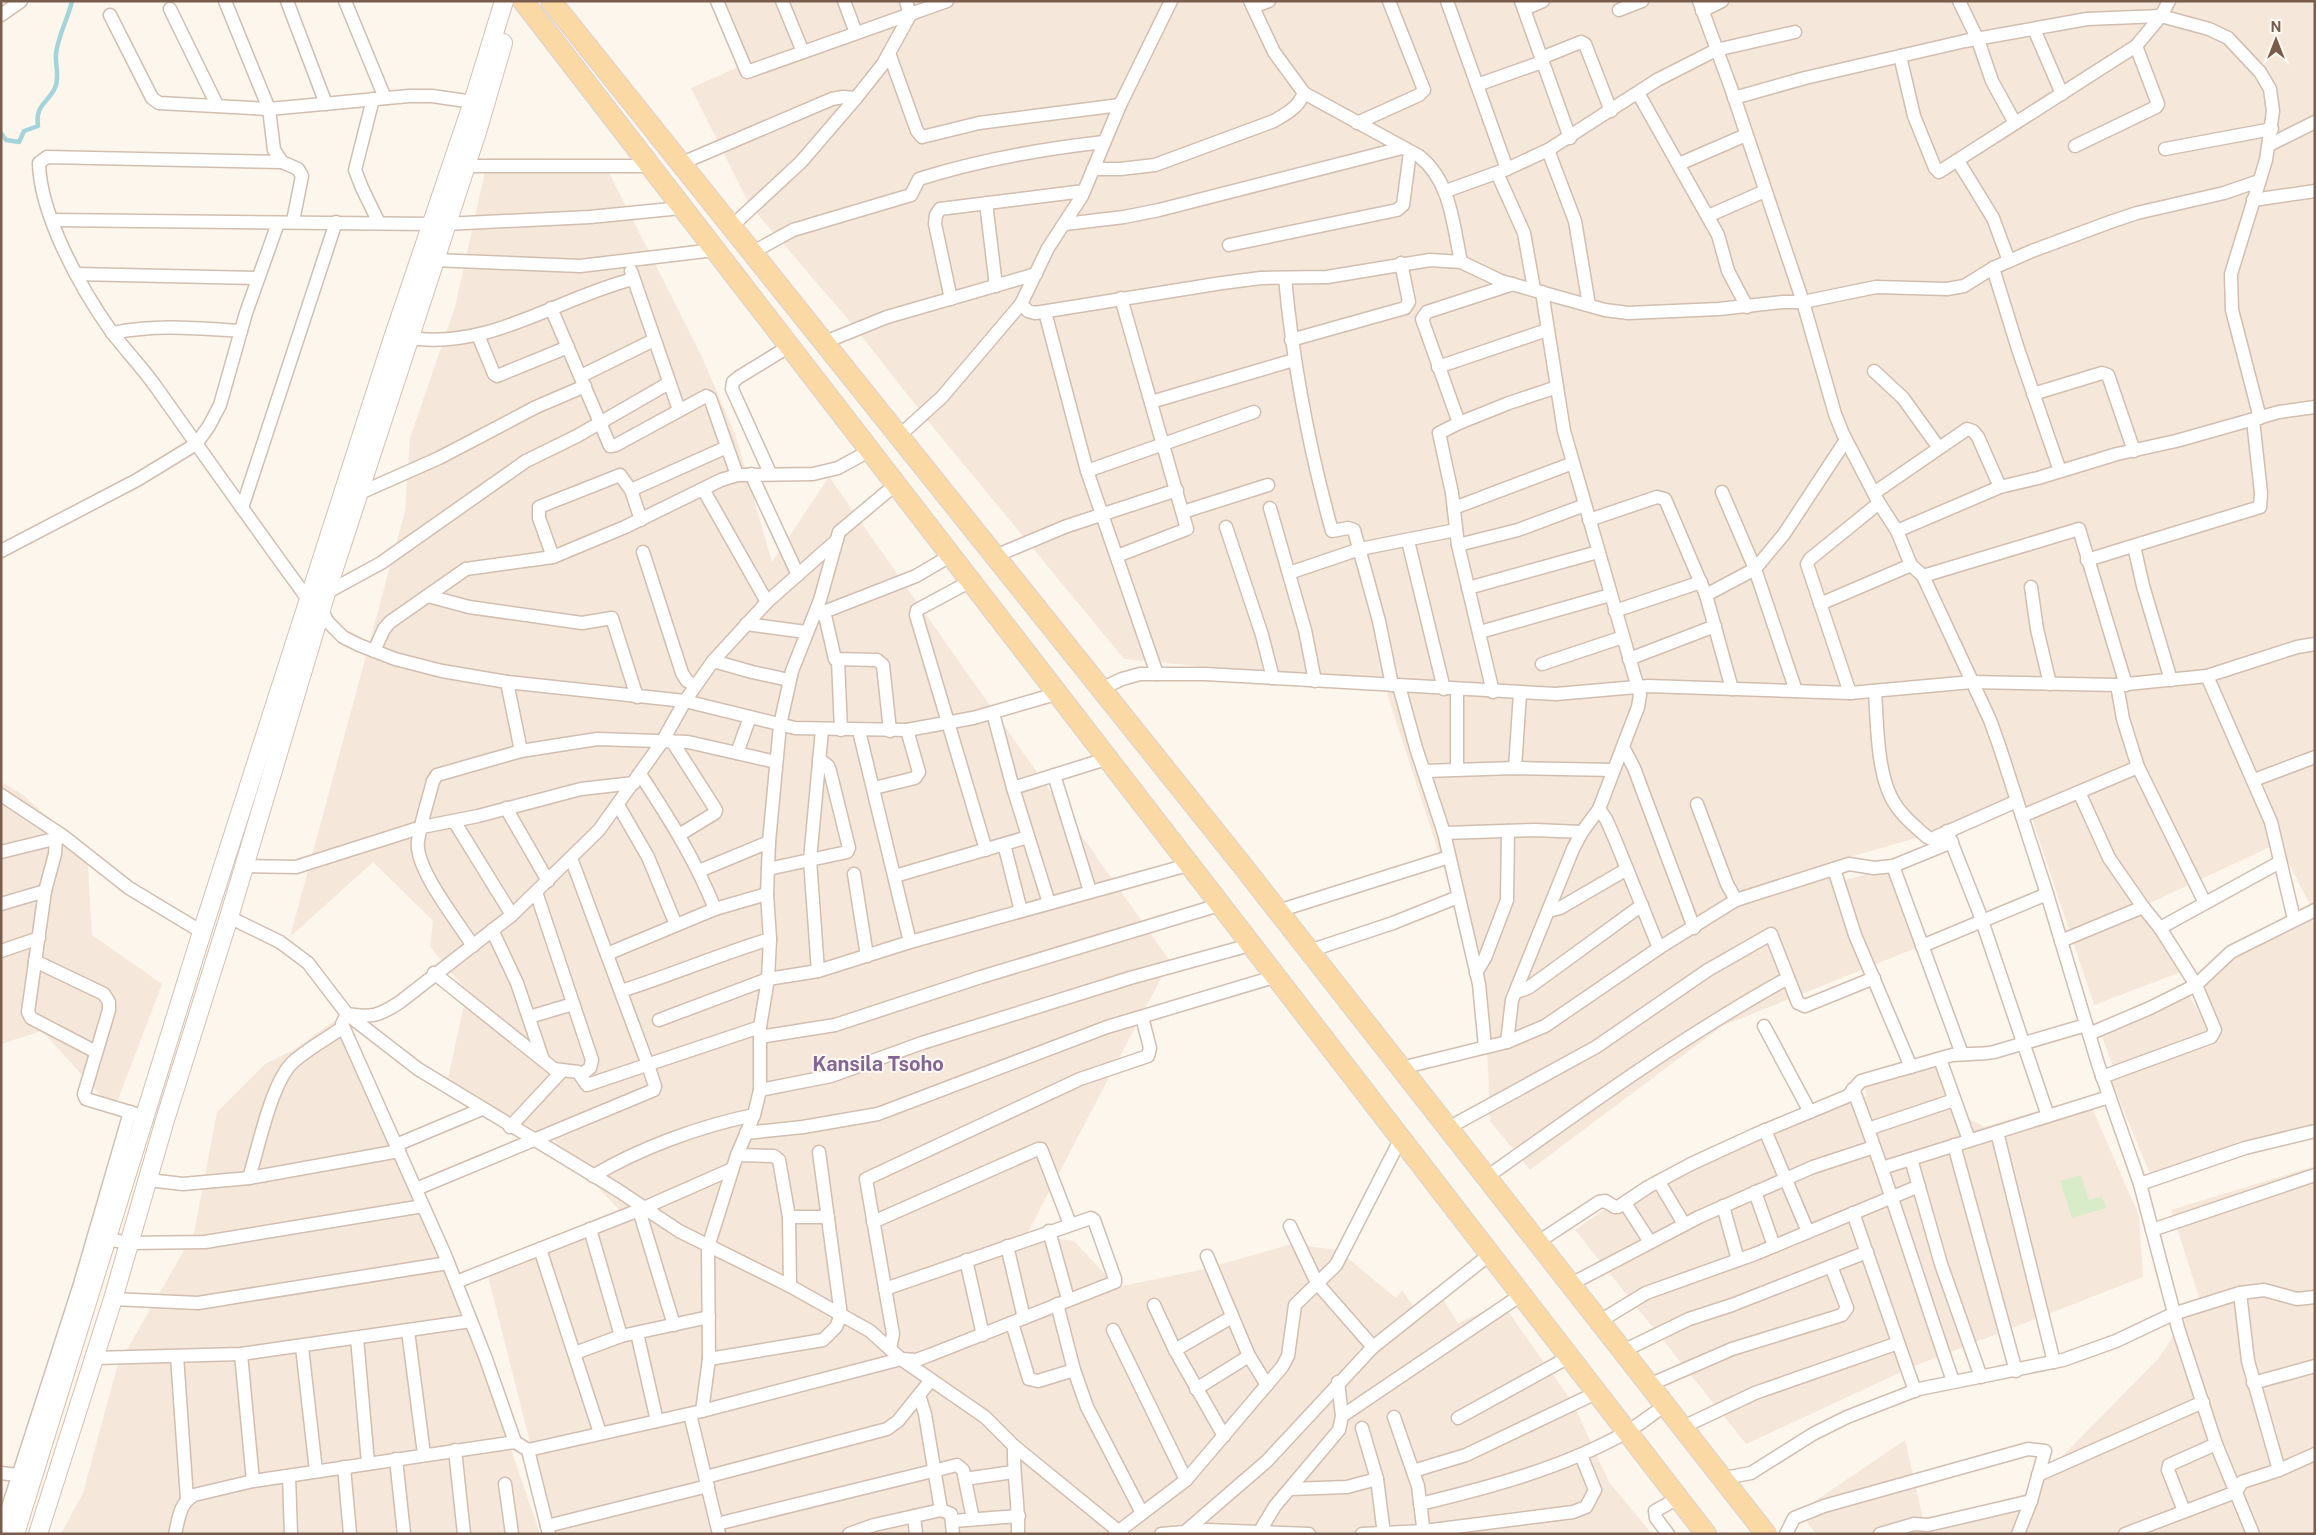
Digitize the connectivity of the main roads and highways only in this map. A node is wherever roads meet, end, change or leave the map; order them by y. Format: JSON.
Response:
{"nodes":[{"id":1,"x":504,"y":1,"type":"edge"},
{"id":2,"x":516,"y":1,"type":"edge"},
{"id":3,"x":523,"y":1,"type":"edge"},
{"id":4,"x":552,"y":1,"type":"edge"},
{"id":5,"x":438,"y":224,"type":"junction"},
{"id":6,"x":316,"y":606,"type":"junction"},
{"id":7,"x":9,"y":1528,"type":"edge"},
{"id":8,"x":38,"y":1534,"type":"edge"},
{"id":9,"x":1706,"y":1534,"type":"edge"},
{"id":10,"x":1766,"y":1534,"type":"edge"}],
"edges":[{"from":1,"to":5,"type":"main road"},
{"from":2,"to":5,"type":"main road"},
{"from":3,"to":9,"type":"main road"},
{"from":4,"to":10,"type":"main road"},
{"from":5,"to":6,"type":"main road"},
{"from":5,"to":6,"type":"main road"},
{"from":6,"to":7,"type":"main road"},
{"from":6,"to":8,"type":"main road"}]}
